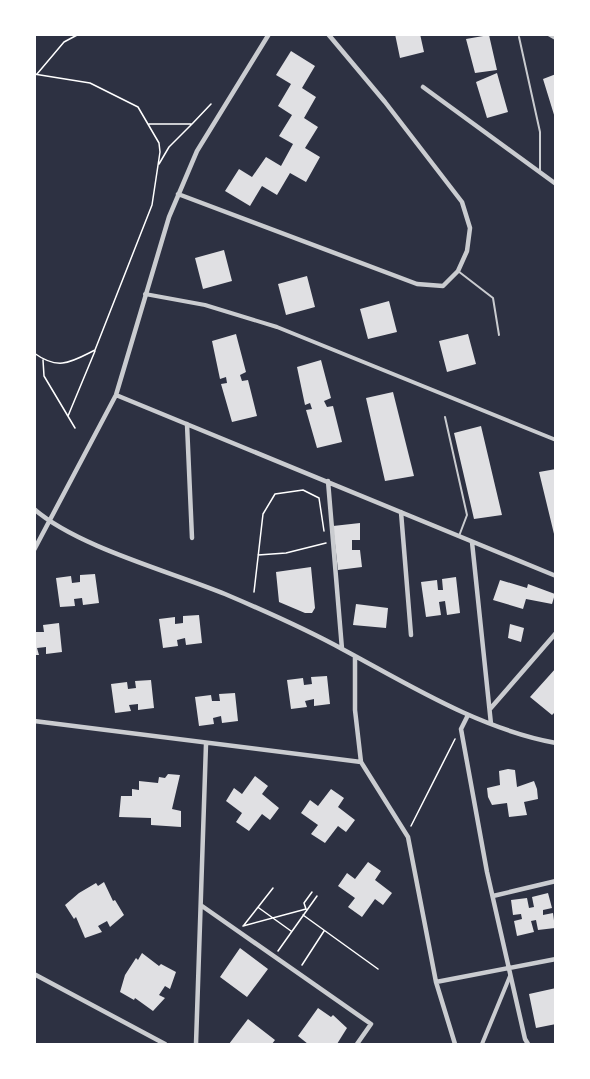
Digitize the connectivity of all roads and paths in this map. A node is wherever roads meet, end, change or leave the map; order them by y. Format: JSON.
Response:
{"nodes":[{"id":1,"x":79,"y":34,"type":"edge"},
{"id":2,"x":269,"y":34,"type":"edge"},
{"id":3,"x":328,"y":34,"type":"edge"},
{"id":4,"x":549,"y":34,"type":"edge"},
{"id":5,"x":519,"y":37,"type":"dead end"},
{"id":6,"x":555,"y":38,"type":"edge"},
{"id":7,"x":36,"y":74,"type":"edge"},
{"id":8,"x":423,"y":87,"type":"dead end"},
{"id":9,"x":211,"y":104,"type":"dead end"},
{"id":10,"x":148,"y":124,"type":"junction"},
{"id":11,"x":192,"y":124,"type":"junction"},
{"id":12,"x":158,"y":164,"type":"junction"},
{"id":13,"x":540,"y":173,"type":"junction"},
{"id":14,"x":555,"y":184,"type":"edge"},
{"id":15,"x":178,"y":194,"type":"junction"},
{"id":16,"x":458,"y":272,"type":"junction"},
{"id":17,"x":144,"y":294,"type":"junction"},
{"id":18,"x":499,"y":335,"type":"dead end"},
{"id":19,"x":95,"y":350,"type":"junction"},
{"id":20,"x":34,"y":353,"type":"edge"},
{"id":21,"x":43,"y":360,"type":"junction"},
{"id":22,"x":116,"y":395,"type":"junction"},
{"id":23,"x":68,"y":417,"type":"junction"},
{"id":24,"x":445,"y":417,"type":"dead end"},
{"id":25,"x":187,"y":424,"type":"junction"},
{"id":26,"x":75,"y":428,"type":"dead end"},
{"id":27,"x":555,"y":441,"type":"edge"},
{"id":28,"x":328,"y":482,"type":"junction"},
{"id":29,"x":34,"y":509,"type":"edge"},
{"id":30,"x":401,"y":512,"type":"junction"},
{"id":31,"x":50,"y":522,"type":"junction"},
{"id":32,"x":332,"y":531,"type":"junction"},
{"id":33,"x":459,"y":536,"type":"junction"},
{"id":34,"x":192,"y":538,"type":"dead end"},
{"id":35,"x":333,"y":541,"type":"junction"},
{"id":36,"x":472,"y":542,"type":"junction"},
{"id":37,"x":34,"y":550,"type":"edge"},
{"id":38,"x":258,"y":555,"type":"junction"},
{"id":39,"x":555,"y":576,"type":"edge"},
{"id":40,"x":254,"y":592,"type":"dead end"},
{"id":41,"x":555,"y":633,"type":"edge"},
{"id":42,"x":411,"y":635,"type":"dead end"},
{"id":43,"x":342,"y":649,"type":"junction"},
{"id":44,"x":355,"y":656,"type":"junction"},
{"id":45,"x":490,"y":709,"type":"junction"},
{"id":46,"x":468,"y":715,"type":"junction"},
{"id":47,"x":34,"y":721,"type":"edge"},
{"id":48,"x":491,"y":724,"type":"junction"},
{"id":49,"x":460,"y":729,"type":"junction"},
{"id":50,"x":555,"y":743,"type":"edge"},
{"id":51,"x":206,"y":744,"type":"junction"},
{"id":52,"x":361,"y":762,"type":"junction"},
{"id":53,"x":406,"y":834,"type":"junction"},
{"id":54,"x":555,"y":881,"type":"edge"},
{"id":55,"x":273,"y":888,"type":"dead end"},
{"id":56,"x":312,"y":892,"type":"dead end"},
{"id":57,"x":317,"y":896,"type":"dead end"},
{"id":58,"x":493,"y":896,"type":"junction"},
{"id":59,"x":202,"y":906,"type":"junction"},
{"id":60,"x":258,"y":907,"type":"junction"},
{"id":61,"x":306,"y":910,"type":"junction"},
{"id":62,"x":303,"y":915,"type":"junction"},
{"id":63,"x":273,"y":918,"type":"junction"},
{"id":64,"x":244,"y":926,"type":"junction"},
{"id":65,"x":234,"y":928,"type":"junction"},
{"id":66,"x":291,"y":931,"type":"junction"},
{"id":67,"x":324,"y":931,"type":"junction"},
{"id":68,"x":274,"y":956,"type":"junction"},
{"id":69,"x":555,"y":959,"type":"edge"},
{"id":70,"x":509,"y":968,"type":"junction"},
{"id":71,"x":378,"y":969,"type":"dead end"},
{"id":72,"x":297,"y":972,"type":"junction"},
{"id":73,"x":34,"y":974,"type":"edge"},
{"id":74,"x":510,"y":976,"type":"junction"},
{"id":75,"x":436,"y":982,"type":"junction"},
{"id":76,"x":165,"y":1044,"type":"edge"},
{"id":77,"x":196,"y":1044,"type":"edge"},
{"id":78,"x":357,"y":1044,"type":"edge"},
{"id":79,"x":454,"y":1044,"type":"edge"},
{"id":80,"x":482,"y":1044,"type":"edge"},
{"id":81,"x":528,"y":1044,"type":"edge"}],
"edges":[{"from":1,"to":7,"type":"path"},
{"from":2,"to":15,"type":"street"},
{"from":3,"to":16,"type":"street"},
{"from":4,"to":6,"type":"street"},
{"from":5,"to":13,"type":"lane"},
{"from":7,"to":10,"type":"path"},
{"from":8,"to":13,"type":"street"},
{"from":9,"to":11,"type":"path"},
{"from":10,"to":11,"type":"path"},
{"from":10,"to":12,"type":"path"},
{"from":11,"to":12,"type":"path"},
{"from":12,"to":19,"type":"path"},
{"from":13,"to":14,"type":"street"},
{"from":15,"to":16,"type":"street"},
{"from":15,"to":17,"type":"street"},
{"from":16,"to":18,"type":"lane"},
{"from":17,"to":22,"type":"street"},
{"from":17,"to":27,"type":"street"},
{"from":19,"to":21,"type":"path"},
{"from":19,"to":23,"type":"path"},
{"from":20,"to":21,"type":"path"},
{"from":21,"to":23,"type":"path"},
{"from":22,"to":25,"type":"street"},
{"from":22,"to":31,"type":"street"},
{"from":23,"to":26,"type":"path"},
{"from":24,"to":33,"type":"lane"},
{"from":25,"to":28,"type":"street"},
{"from":25,"to":34,"type":"street"},
{"from":28,"to":30,"type":"street"},
{"from":28,"to":32,"type":"street"},
{"from":29,"to":31,"type":"street"},
{"from":30,"to":33,"type":"street"},
{"from":30,"to":42,"type":"street"},
{"from":31,"to":37,"type":"street"},
{"from":31,"to":43,"type":"street"},
{"from":32,"to":35,"type":"street"},
{"from":32,"to":38,"type":"path"},
{"from":33,"to":36,"type":"street"},
{"from":35,"to":38,"type":"path"},
{"from":35,"to":43,"type":"street"},
{"from":36,"to":39,"type":"street"},
{"from":36,"to":45,"type":"street"},
{"from":38,"to":40,"type":"path"},
{"from":41,"to":45,"type":"street"},
{"from":43,"to":44,"type":"street"},
{"from":44,"to":46,"type":"street"},
{"from":44,"to":52,"type":"street"},
{"from":45,"to":48,"type":"street"},
{"from":46,"to":48,"type":"street"},
{"from":46,"to":49,"type":"street"},
{"from":47,"to":51,"type":"street"},
{"from":48,"to":50,"type":"street"},
{"from":49,"to":53,"type":"path"},
{"from":49,"to":58,"type":"street"},
{"from":51,"to":52,"type":"street"},
{"from":51,"to":59,"type":"street"},
{"from":52,"to":53,"type":"street"},
{"from":53,"to":75,"type":"street"},
{"from":54,"to":58,"type":"street"},
{"from":55,"to":60,"type":"path"},
{"from":56,"to":61,"type":"path"},
{"from":57,"to":61,"type":"path"},
{"from":58,"to":70,"type":"street"},
{"from":59,"to":65,"type":"street"},
{"from":59,"to":77,"type":"street"},
{"from":60,"to":63,"type":"path"},
{"from":60,"to":64,"type":"path"},
{"from":61,"to":62,"type":"path"},
{"from":61,"to":63,"type":"path"},
{"from":62,"to":66,"type":"path"},
{"from":62,"to":67,"type":"path"},
{"from":63,"to":64,"type":"path"},
{"from":63,"to":66,"type":"path"},
{"from":64,"to":65,"type":"path"},
{"from":65,"to":68,"type":"street"},
{"from":66,"to":68,"type":"path"},
{"from":67,"to":71,"type":"path"},
{"from":67,"to":72,"type":"path"},
{"from":68,"to":72,"type":"street"},
{"from":69,"to":70,"type":"street"},
{"from":70,"to":74,"type":"street"},
{"from":70,"to":75,"type":"street"},
{"from":72,"to":78,"type":"street"},
{"from":73,"to":76,"type":"street"},
{"from":74,"to":80,"type":"street"},
{"from":74,"to":81,"type":"street"},
{"from":75,"to":79,"type":"street"}]}
